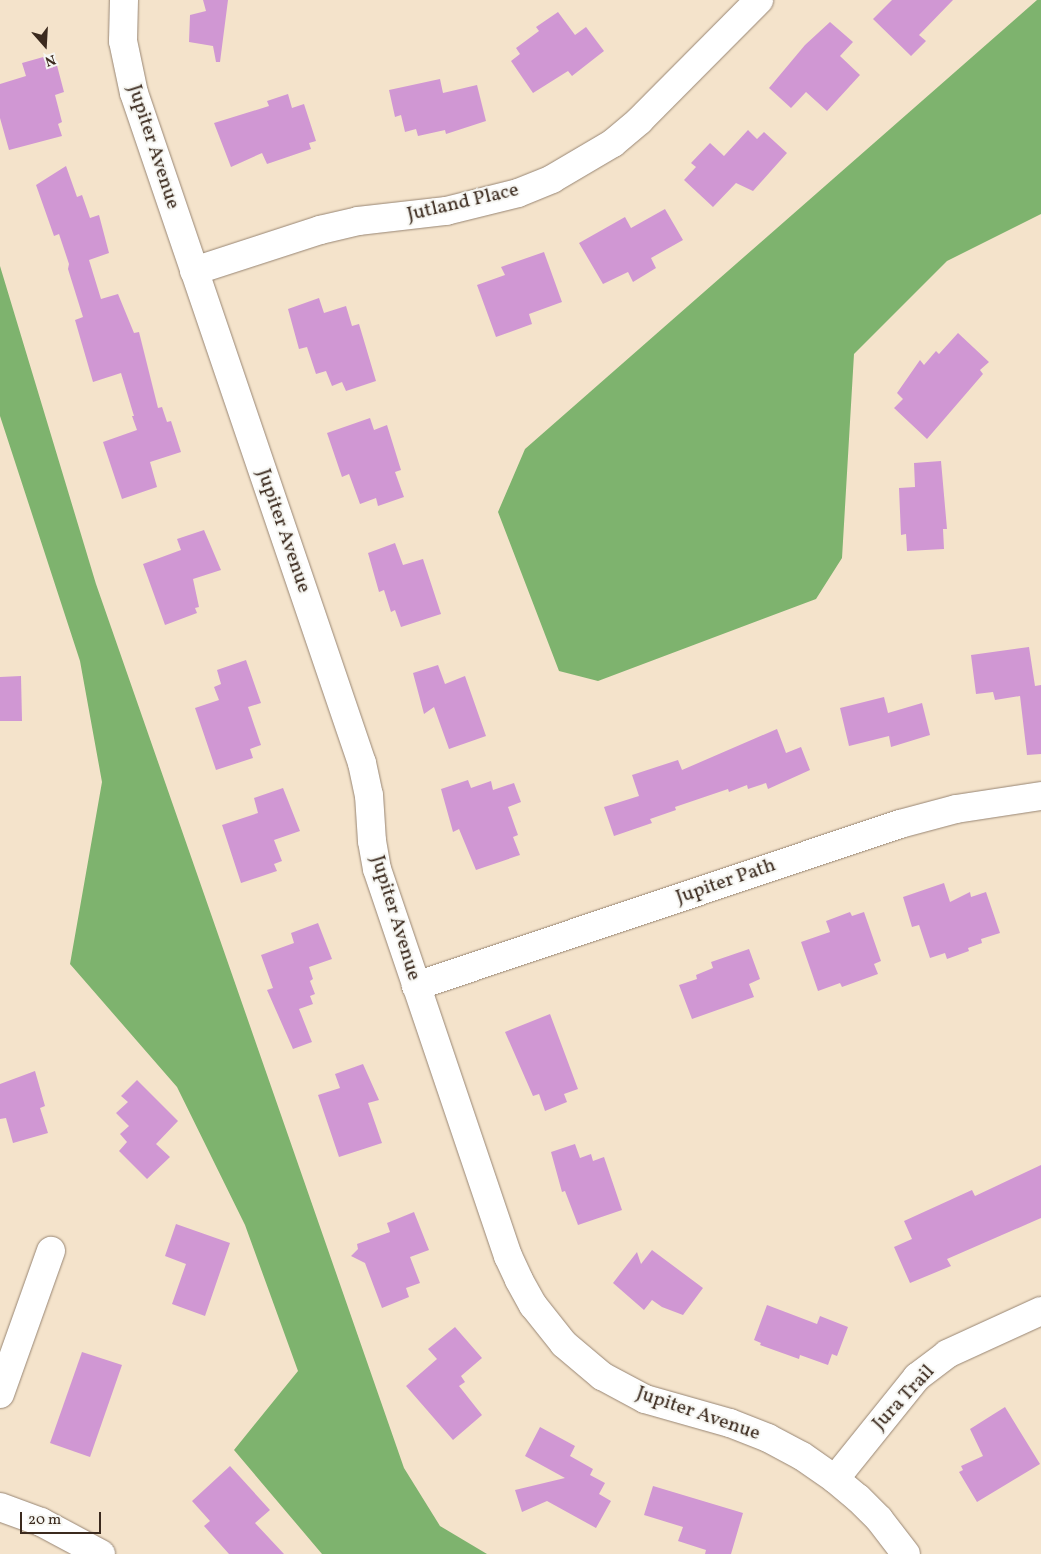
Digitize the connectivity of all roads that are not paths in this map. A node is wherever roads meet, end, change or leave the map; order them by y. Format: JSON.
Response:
{"nodes":[{"id":1,"x":124,"y":0,"type":"edge"},
{"id":2,"x":759,"y":0,"type":"edge"},
{"id":3,"x":194,"y":271,"type":"junction"},
{"id":4,"x":1041,"y":796,"type":"edge"},
{"id":5,"x":416,"y":986,"type":"junction"},
{"id":6,"x":51,"y":1251,"type":"dead end"},
{"id":7,"x":1041,"y":1311,"type":"edge"},
{"id":8,"x":0,"y":1394,"type":"edge"},
{"id":9,"x":836,"y":1479,"type":"junction"},
{"id":10,"x":0,"y":1507,"type":"edge"},
{"id":11,"x":101,"y":1554,"type":"edge"},
{"id":12,"x":906,"y":1554,"type":"edge"}],
"edges":[{"from":1,"to":3,"type":"street","name":"Jupiter Avenue"},
{"from":2,"to":3,"type":"street","name":"Jutland Place"},
{"from":3,"to":5,"type":"street","name":"Jupiter Avenue"},
{"from":4,"to":5,"type":"street","name":"Jupiter Path"},
{"from":5,"to":9,"type":"street","name":"Jupiter Avenue"},
{"from":6,"to":8,"type":"street"},
{"from":7,"to":9,"type":"street","name":"Jura Trail"},
{"from":9,"to":12,"type":"street","name":"Jupiter Avenue"},
{"from":10,"to":11,"type":"street"}]}
